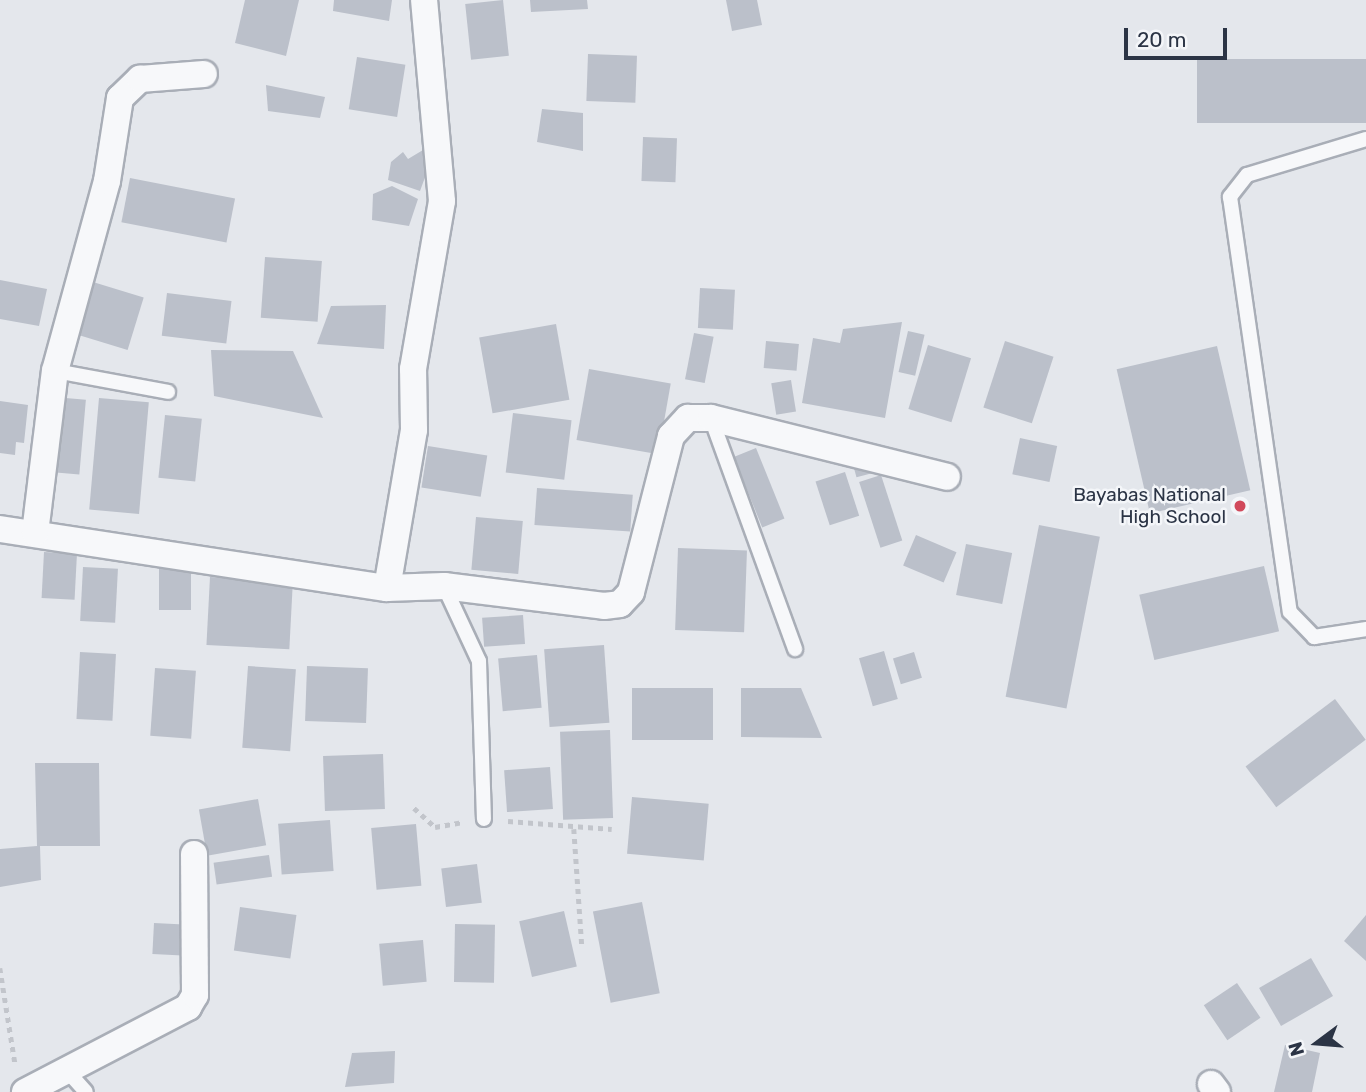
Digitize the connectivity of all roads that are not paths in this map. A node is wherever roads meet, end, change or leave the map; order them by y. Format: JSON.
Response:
{"nodes":[{"id":1,"x":424,"y":0,"type":"edge"},
{"id":2,"x":204,"y":74,"type":"dead end"},
{"id":3,"x":1366,"y":139,"type":"edge"},
{"id":4,"x":55,"y":371,"type":"junction"},
{"id":5,"x":168,"y":392,"type":"dead end"},
{"id":6,"x":711,"y":418,"type":"junction"},
{"id":7,"x":947,"y":477,"type":"dead end"},
{"id":8,"x":0,"y":529,"type":"edge"},
{"id":9,"x":35,"y":533,"type":"junction"},
{"id":10,"x":444,"y":586,"type":"junction"},
{"id":11,"x":387,"y":589,"type":"junction"},
{"id":12,"x":1366,"y":629,"type":"edge"},
{"id":13,"x":795,"y":649,"type":"dead end"},
{"id":14,"x":484,"y":819,"type":"road end"},
{"id":15,"x":194,"y":855,"type":"dead end"},
{"id":16,"x":77,"y":1082,"type":"edge"},
{"id":17,"x":21,"y":1085,"type":"edge"}],
"edges":[{"from":1,"to":11,"type":"street"},
{"from":2,"to":4,"type":"street"},
{"from":3,"to":12,"type":"lane"},
{"from":4,"to":5,"type":"lane"},
{"from":4,"to":9,"type":"street"},
{"from":6,"to":7,"type":"street"},
{"from":6,"to":10,"type":"street"},
{"from":6,"to":13,"type":"lane"},
{"from":8,"to":9,"type":"street"},
{"from":9,"to":11,"type":"street"},
{"from":10,"to":11,"type":"street"},
{"from":10,"to":14,"type":"lane"},
{"from":15,"to":16,"type":"street"},
{"from":16,"to":17,"type":"street"}]}
